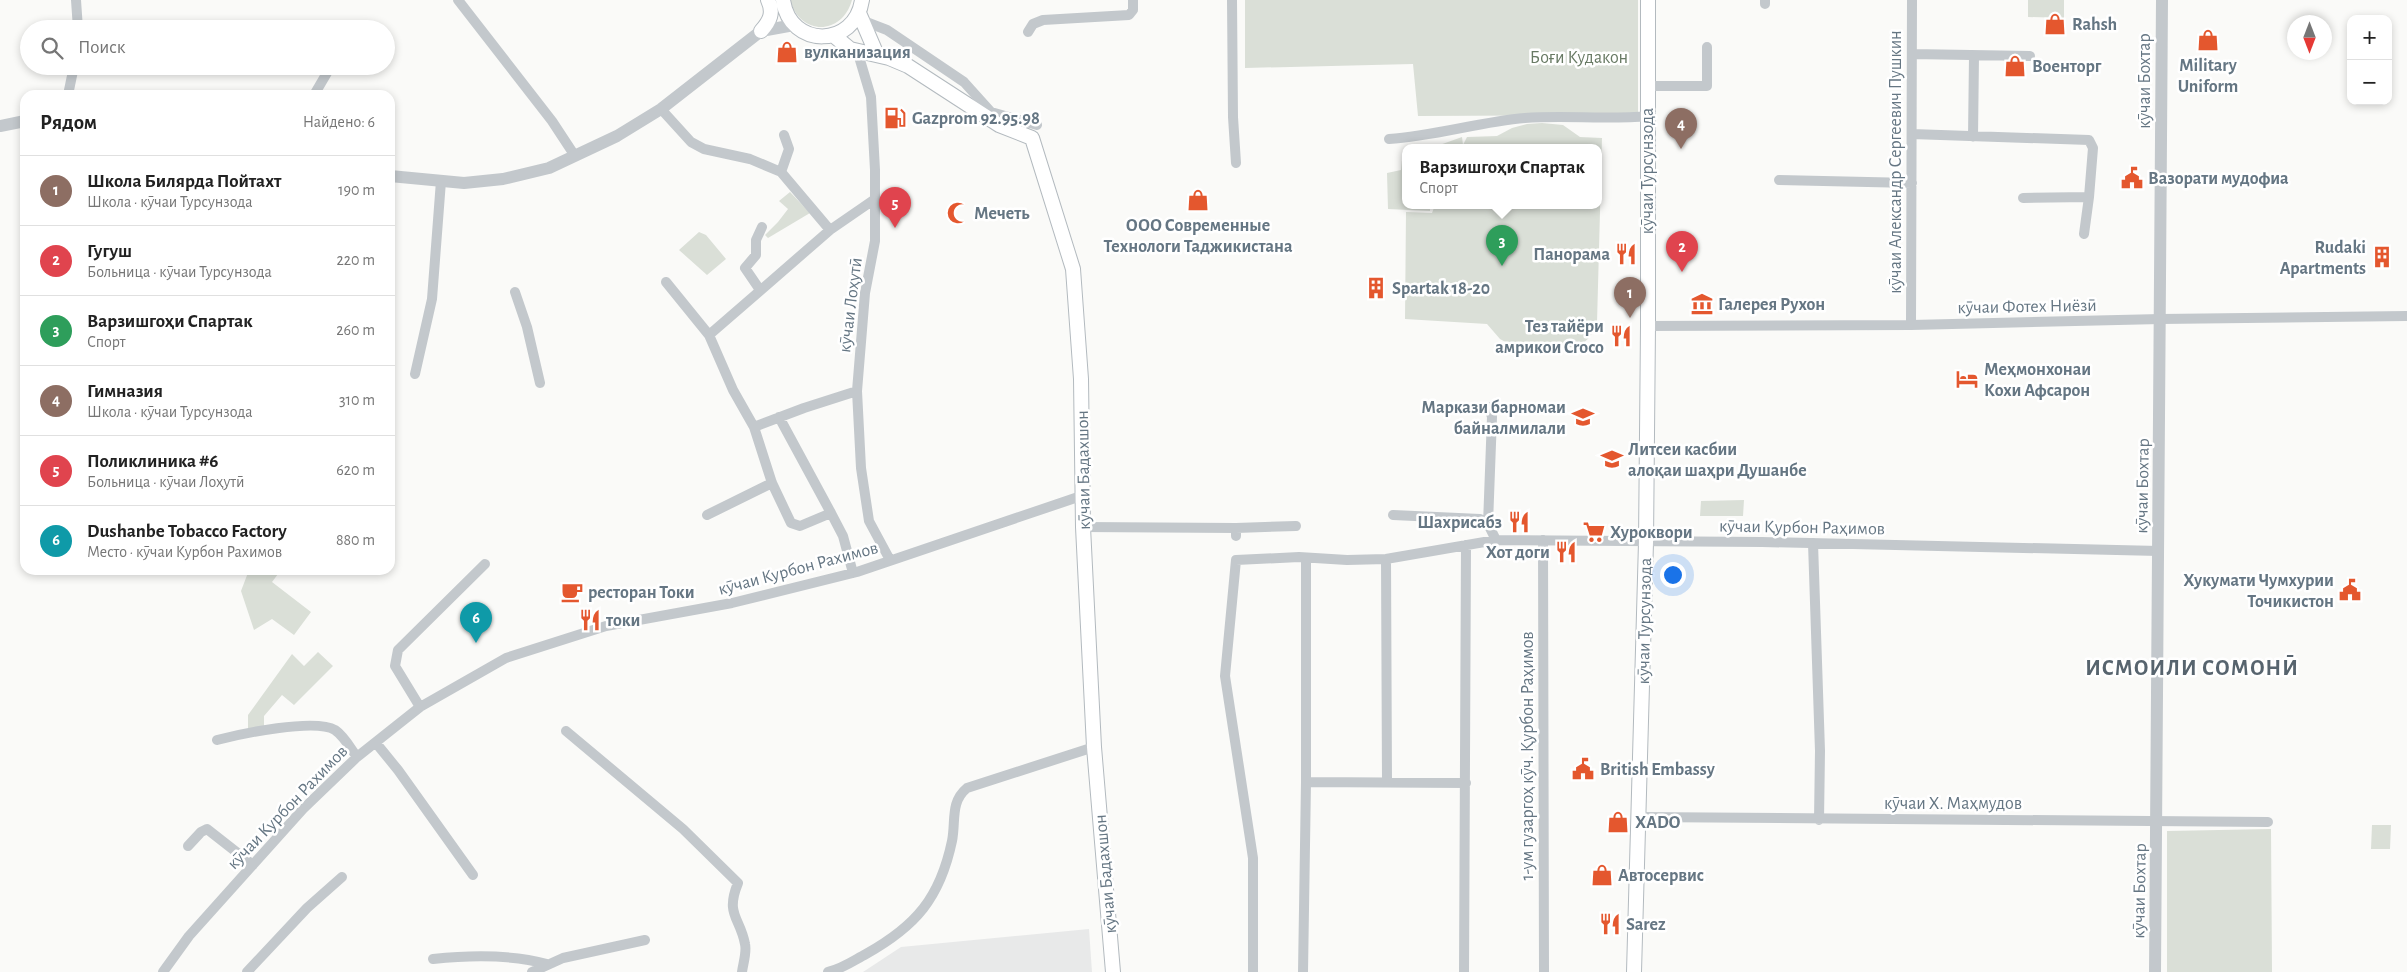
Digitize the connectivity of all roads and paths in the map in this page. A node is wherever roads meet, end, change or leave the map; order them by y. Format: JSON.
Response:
{"nodes":[{"id":1,"x":76,"y":0,"type":"edge"},
{"id":2,"x":458,"y":0,"type":"edge"},
{"id":3,"x":768,"y":0,"type":"edge"},
{"id":4,"x":774,"y":0,"type":"edge"},
{"id":5,"x":1134,"y":0,"type":"edge"},
{"id":6,"x":1232,"y":0,"type":"edge"},
{"id":7,"x":1648,"y":0,"type":"edge"},
{"id":8,"x":1912,"y":0,"type":"edge"},
{"id":9,"x":2162,"y":0,"type":"edge"},
{"id":10,"x":784,"y":5,"type":"edge"},
{"id":11,"x":860,"y":11,"type":"edge"},
{"id":12,"x":77,"y":20,"type":"edge"},
{"id":13,"x":794,"y":25,"type":"junction"},
{"id":14,"x":761,"y":31,"type":"junction"},
{"id":15,"x":1028,"y":32,"type":"dead end"},
{"id":16,"x":833,"y":35,"type":"junction"},
{"id":17,"x":1707,"y":47,"type":"dead end"},
{"id":18,"x":857,"y":50,"type":"junction"},
{"id":19,"x":1912,"y":54,"type":"junction"},
{"id":20,"x":883,"y":56,"type":"junction"},
{"id":21,"x":1974,"y":56,"type":"junction"},
{"id":22,"x":2030,"y":56,"type":"dead end"},
{"id":23,"x":72,"y":75,"type":"edge"},
{"id":24,"x":326,"y":75,"type":"edge"},
{"id":25,"x":1648,"y":86,"type":"junction"},
{"id":26,"x":69,"y":90,"type":"edge"},
{"id":27,"x":317,"y":90,"type":"edge"},
{"id":28,"x":661,"y":108,"type":"junction"},
{"id":29,"x":1648,"y":116,"type":"junction"},
{"id":30,"x":20,"y":122,"type":"edge"},
{"id":31,"x":1037,"y":125,"type":"dead end"},
{"id":32,"x":0,"y":126,"type":"edge"},
{"id":33,"x":1912,"y":134,"type":"junction"},
{"id":34,"x":784,"y":135,"type":"dead end"},
{"id":35,"x":1973,"y":137,"type":"junction"},
{"id":36,"x":1389,"y":139,"type":"dead end"},
{"id":37,"x":576,"y":156,"type":"junction"},
{"id":38,"x":1236,"y":163,"type":"dead end"},
{"id":39,"x":781,"y":172,"type":"junction"},
{"id":40,"x":395,"y":176,"type":"edge"},
{"id":41,"x":1780,"y":180,"type":"dead end"},
{"id":42,"x":441,"y":181,"type":"junction"},
{"id":43,"x":1912,"y":183,"type":"junction"},
{"id":44,"x":2089,"y":197,"type":"junction"},
{"id":45,"x":2023,"y":198,"type":"dead end"},
{"id":46,"x":875,"y":199,"type":"junction"},
{"id":47,"x":762,"y":227,"type":"dead end"},
{"id":48,"x":830,"y":230,"type":"junction"},
{"id":49,"x":2084,"y":234,"type":"dead end"},
{"id":50,"x":666,"y":282,"type":"dead end"},
{"id":51,"x":760,"y":290,"type":"junction"},
{"id":52,"x":515,"y":292,"type":"dead end"},
{"id":53,"x":2407,"y":316,"type":"edge"},
{"id":54,"x":2161,"y":319,"type":"junction"},
{"id":55,"x":1911,"y":325,"type":"junction"},
{"id":56,"x":1648,"y":326,"type":"junction"},
{"id":57,"x":709,"y":335,"type":"junction"},
{"id":58,"x":415,"y":374,"type":"dead end"},
{"id":59,"x":540,"y":383,"type":"dead end"},
{"id":60,"x":857,"y":392,"type":"junction"},
{"id":61,"x":1489,"y":407,"type":"dead end"},
{"id":62,"x":779,"y":417,"type":"junction"},
{"id":63,"x":754,"y":427,"type":"junction"},
{"id":64,"x":772,"y":483,"type":"junction"},
{"id":65,"x":1084,"y":495,"type":"junction"},
{"id":66,"x":831,"y":513,"type":"junction"},
{"id":67,"x":707,"y":515,"type":"dead end"},
{"id":68,"x":1393,"y":515,"type":"dead end"},
{"id":69,"x":1488,"y":524,"type":"junction"},
{"id":70,"x":1296,"y":526,"type":"dead end"},
{"id":71,"x":1083,"y":527,"type":"junction"},
{"id":72,"x":1496,"y":540,"type":"junction"},
{"id":73,"x":1543,"y":540,"type":"junction"},
{"id":74,"x":1646,"y":542,"type":"junction"},
{"id":75,"x":1813,"y":543,"type":"junction"},
{"id":76,"x":1466,"y":544,"type":"junction"},
{"id":77,"x":2158,"y":551,"type":"junction"},
{"id":78,"x":1306,"y":558,"type":"junction"},
{"id":79,"x":1386,"y":559,"type":"junction"},
{"id":80,"x":890,"y":560,"type":"junction"},
{"id":81,"x":485,"y":564,"type":"dead end"},
{"id":82,"x":853,"y":573,"type":"junction"},
{"id":83,"x":420,"y":708,"type":"junction"},
{"id":84,"x":566,"y":731,"type":"dead end"},
{"id":85,"x":217,"y":740,"type":"dead end"},
{"id":86,"x":376,"y":743,"type":"junction"},
{"id":87,"x":1094,"y":747,"type":"junction"},
{"id":88,"x":357,"y":757,"type":"junction"},
{"id":89,"x":1306,"y":782,"type":"junction"},
{"id":90,"x":1388,"y":782,"type":"junction"},
{"id":91,"x":1466,"y":783,"type":"junction"},
{"id":92,"x":1639,"y":817,"type":"junction"},
{"id":93,"x":1819,"y":820,"type":"junction"},
{"id":94,"x":2158,"y":821,"type":"junction"},
{"id":95,"x":2268,"y":822,"type":"dead end"},
{"id":96,"x":188,"y":846,"type":"dead end"},
{"id":97,"x":253,"y":865,"type":"junction"},
{"id":98,"x":473,"y":875,"type":"dead end"},
{"id":99,"x":342,"y":877,"type":"dead end"},
{"id":100,"x":645,"y":940,"type":"dead end"},
{"id":101,"x":432,"y":959,"type":"dead end"},
{"id":102,"x":547,"y":964,"type":"junction"},
{"id":103,"x":162,"y":972,"type":"edge"},
{"id":104,"x":247,"y":972,"type":"edge"},
{"id":105,"x":532,"y":972,"type":"edge"},
{"id":106,"x":742,"y":972,"type":"edge"},
{"id":107,"x":828,"y":972,"type":"edge"},
{"id":108,"x":1113,"y":972,"type":"edge"},
{"id":109,"x":1253,"y":972,"type":"edge"},
{"id":110,"x":1303,"y":972,"type":"edge"},
{"id":111,"x":1464,"y":972,"type":"edge"},
{"id":112,"x":1544,"y":972,"type":"edge"},
{"id":113,"x":1634,"y":972,"type":"edge"},
{"id":114,"x":2155,"y":972,"type":"edge"}],
"edges":[{"from":1,"to":12,"type":"street"},
{"from":2,"to":37,"type":"street"},
{"from":3,"to":14,"type":"main road"},
{"from":4,"to":10,"type":"main road"},
{"from":5,"to":15,"type":"street"},
{"from":6,"to":38,"type":"street"},
{"from":7,"to":25,"type":"main road","name":"кӯчаи Турсунзода"},
{"from":8,"to":19,"type":"street","name":"кӯчаи Александр Сергеевич Пушкин"},
{"from":9,"to":54,"type":"street","name":"кӯчаи Бохтар"},
{"from":10,"to":13,"type":"main road"},
{"from":11,"to":16,"type":"main road"},
{"from":11,"to":20,"type":"main road"},
{"from":11,"to":31,"type":"street"},
{"from":13,"to":14,"type":"street"},
{"from":13,"to":16,"type":"main road"},
{"from":14,"to":28,"type":"street"},
{"from":16,"to":18,"type":"main road","name":"кӯчаи Бадахшон"},
{"from":17,"to":25,"type":"street"},
{"from":18,"to":20,"type":"main road","name":"кӯчаи Бадахшон"},
{"from":18,"to":46,"type":"street","name":"кӯчаи Лоҳутӣ"},
{"from":19,"to":21,"type":"street"},
{"from":19,"to":33,"type":"street","name":"кӯчаи Александр Сергеевич Пушкин"},
{"from":20,"to":65,"type":"main road","name":"кӯчаи Бадахшон"},
{"from":21,"to":22,"type":"street"},
{"from":21,"to":35,"type":"street"},
{"from":23,"to":26,"type":"street"},
{"from":24,"to":27,"type":"street"},
{"from":25,"to":29,"type":"main road","name":"кӯчаи Турсунзода"},
{"from":28,"to":37,"type":"street"},
{"from":28,"to":39,"type":"street"},
{"from":29,"to":36,"type":"street"},
{"from":29,"to":56,"type":"main road","name":"кӯчаи Турсунзода"},
{"from":30,"to":32,"type":"street"},
{"from":33,"to":35,"type":"street"},
{"from":33,"to":43,"type":"street","name":"кӯчаи Александр Сергеевич Пушкин"},
{"from":34,"to":39,"type":"street"},
{"from":35,"to":44,"type":"street"},
{"from":37,"to":42,"type":"street"},
{"from":39,"to":48,"type":"street"},
{"from":40,"to":42,"type":"street"},
{"from":41,"to":43,"type":"street"},
{"from":42,"to":58,"type":"street"},
{"from":43,"to":55,"type":"street","name":"кӯчаи Александр Сергеевич Пушкин"},
{"from":44,"to":45,"type":"street"},
{"from":44,"to":49,"type":"street"},
{"from":46,"to":48,"type":"street"},
{"from":46,"to":60,"type":"street","name":"кӯчаи Лоҳутӣ"},
{"from":47,"to":51,"type":"street"},
{"from":48,"to":51,"type":"street"},
{"from":50,"to":57,"type":"street"},
{"from":51,"to":57,"type":"street"},
{"from":52,"to":59,"type":"street"},
{"from":53,"to":54,"type":"street","name":"кӯчаи Фотех Ниёзӣ"},
{"from":54,"to":55,"type":"street","name":"кӯчаи Фотех Ниёзӣ"},
{"from":54,"to":77,"type":"street","name":"кӯчаи Бохтар"},
{"from":55,"to":56,"type":"street","name":"кӯчаи Фотех Ниёзӣ"},
{"from":56,"to":74,"type":"main road","name":"кӯчаи Турсунзода"},
{"from":57,"to":63,"type":"street"},
{"from":60,"to":62,"type":"street"},
{"from":60,"to":80,"type":"street","name":"кӯчаи Лоҳутӣ"},
{"from":61,"to":69,"type":"street"},
{"from":62,"to":63,"type":"street"},
{"from":62,"to":66,"type":"street"},
{"from":63,"to":64,"type":"street"},
{"from":64,"to":66,"type":"street"},
{"from":64,"to":67,"type":"street"},
{"from":65,"to":71,"type":"main road","name":"кӯчаи Бадахшон"},
{"from":65,"to":80,"type":"street","name":"кӯчаи Курбон Рахимов"},
{"from":66,"to":82,"type":"street"},
{"from":68,"to":69,"type":"street"},
{"from":69,"to":72,"type":"street"},
{"from":70,"to":71,"type":"street"},
{"from":71,"to":87,"type":"main road","name":"кӯчаи Бадахшон"},
{"from":72,"to":73,"type":"street","name":"кӯчаи Қурбон Раҳимов"},
{"from":72,"to":76,"type":"street","name":"кӯчаи Қурбон Раҳимов"},
{"from":73,"to":74,"type":"street","name":"кӯчаи Қурбон Раҳимов"},
{"from":73,"to":112,"type":"street","name":"1-ум гузаргоҳ кӯч. Қурбон Раҳимов"},
{"from":74,"to":75,"type":"street","name":"кӯчаи Қурбон Раҳимов"},
{"from":74,"to":92,"type":"main road","name":"кӯчаи Турсунзода"},
{"from":75,"to":77,"type":"street","name":"кӯчаи Қурбон Раҳимов"},
{"from":75,"to":93,"type":"street"},
{"from":76,"to":79,"type":"street","name":"кӯчаи Қурбон Раҳимов"},
{"from":76,"to":91,"type":"street"},
{"from":77,"to":94,"type":"street","name":"кӯчаи Бохтар"},
{"from":78,"to":79,"type":"street","name":"кӯчаи Қурбон Раҳимов"},
{"from":78,"to":89,"type":"street"},
{"from":78,"to":109,"type":"street","name":"кӯчаи Қурбон Раҳимов"},
{"from":79,"to":90,"type":"street"},
{"from":80,"to":82,"type":"street","name":"кӯчаи Курбон Рахимов"},
{"from":81,"to":83,"type":"street"},
{"from":82,"to":83,"type":"street","name":"кӯчаи Курбон Рахимов"},
{"from":83,"to":86,"type":"street","name":"кӯчаи Курбон Рахимов"},
{"from":84,"to":106,"type":"street"},
{"from":85,"to":88,"type":"street"},
{"from":86,"to":88,"type":"street","name":"кӯчаи Курбон Рахимов"},
{"from":86,"to":98,"type":"street"},
{"from":87,"to":107,"type":"street"},
{"from":87,"to":108,"type":"main road","name":"кӯчаи Бадахшон"},
{"from":88,"to":97,"type":"street","name":"кӯчаи Курбон Рахимов"},
{"from":89,"to":90,"type":"street"},
{"from":89,"to":110,"type":"street"},
{"from":90,"to":91,"type":"street"},
{"from":91,"to":111,"type":"street"},
{"from":92,"to":93,"type":"street","name":"кӯчаи Х. Маҳмудов"},
{"from":92,"to":113,"type":"main road","name":"кӯчаи Турсунзода"},
{"from":93,"to":94,"type":"street","name":"кӯчаи Х. Маҳмудов"},
{"from":94,"to":95,"type":"street","name":"кӯчаи Х. Маҳмудов"},
{"from":94,"to":114,"type":"street","name":"кӯчаи Бохтар"},
{"from":96,"to":97,"type":"street"},
{"from":97,"to":103,"type":"street","name":"кӯчаи Курбон Рахимов"},
{"from":99,"to":104,"type":"street"},
{"from":100,"to":102,"type":"street"},
{"from":101,"to":102,"type":"street"},
{"from":102,"to":105,"type":"street"}]}
